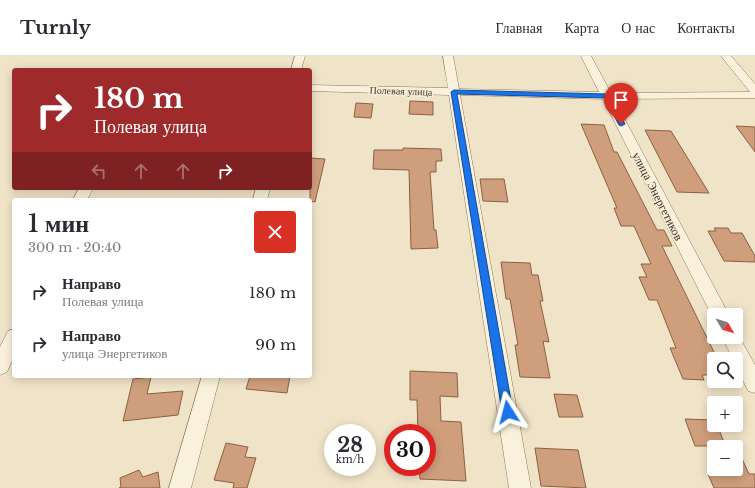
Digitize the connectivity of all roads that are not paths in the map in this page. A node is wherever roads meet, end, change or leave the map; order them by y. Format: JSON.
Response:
{"nodes":[{"id":1,"x":300,"y":56,"type":"edge"},
{"id":2,"x":448,"y":56,"type":"edge"},
{"id":3,"x":586,"y":56,"type":"edge"},
{"id":4,"x":726,"y":56,"type":"edge"},
{"id":5,"x":297,"y":68,"type":"edge"},
{"id":6,"x":312,"y":88,"type":"edge"},
{"id":7,"x":755,"y":91,"type":"edge"},
{"id":8,"x":454,"y":92,"type":"junction"},
{"id":9,"x":755,"y":95,"type":"edge"},
{"id":10,"x":607,"y":96,"type":"junction"},
{"id":11,"x":716,"y":308,"type":"edge"},
{"id":12,"x":12,"y":341,"type":"edge"},
{"id":13,"x":735,"y":344,"type":"edge"},
{"id":14,"x":0,"y":366,"type":"edge"},
{"id":15,"x":210,"y":378,"type":"edge"},
{"id":16,"x":755,"y":384,"type":"edge"},
{"id":17,"x":180,"y":488,"type":"edge"},
{"id":18,"x":520,"y":488,"type":"edge"}],
"edges":[{"from":1,"to":5,"type":"street"},
{"from":2,"to":8,"type":"street"},
{"from":3,"to":10,"type":"street","name":"улица Энергетиков"},
{"from":4,"to":7,"type":"street"},
{"from":6,"to":8,"type":"street","name":"Полевая улица"},
{"from":8,"to":10,"type":"street","name":"Полевая улица"},
{"from":8,"to":18,"type":"street"},
{"from":9,"to":10,"type":"street","name":"Полевая улица"},
{"from":10,"to":11,"type":"street","name":"улица Энергетиков"},
{"from":12,"to":14,"type":"street"},
{"from":13,"to":16,"type":"street"},
{"from":15,"to":17,"type":"street"}]}
